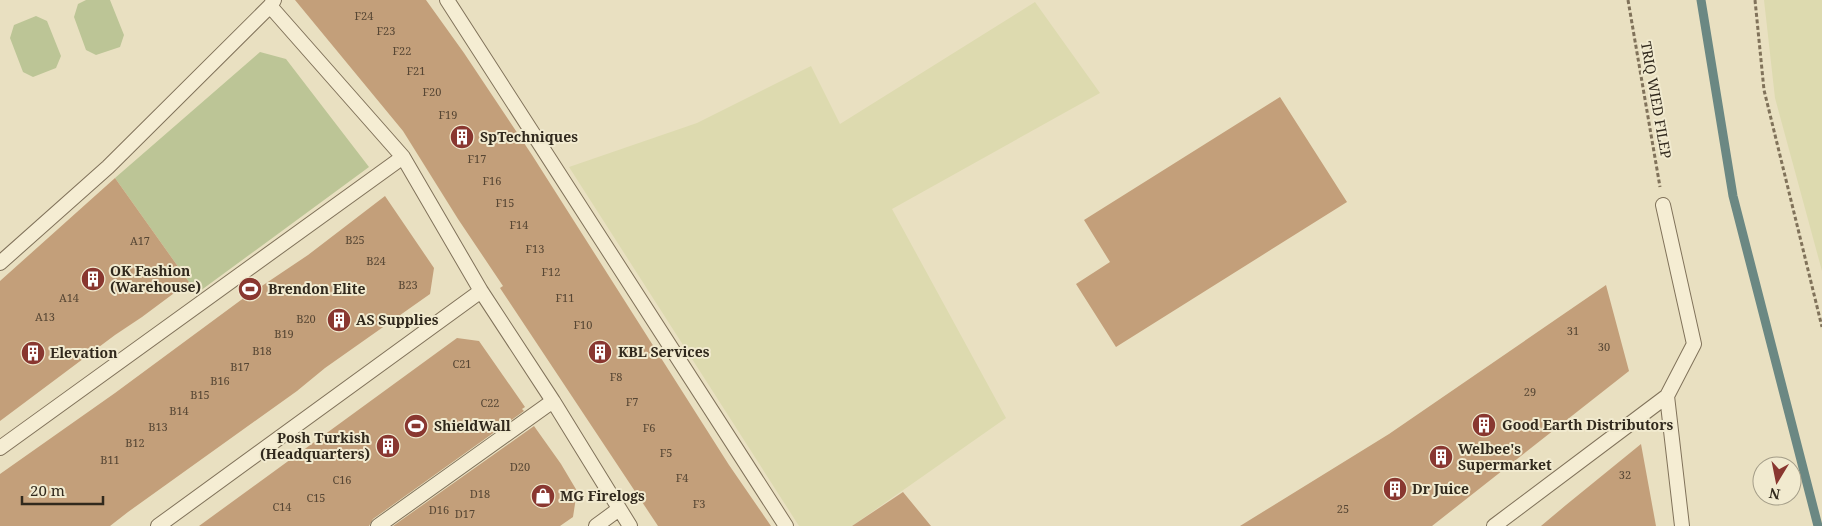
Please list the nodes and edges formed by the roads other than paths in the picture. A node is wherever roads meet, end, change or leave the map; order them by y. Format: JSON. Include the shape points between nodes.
{"nodes":[{"id":1,"x":447,"y":0,"type":"edge"},
{"id":2,"x":272,"y":3,"type":"edge"},
{"id":3,"x":403,"y":158,"type":"junction"},
{"id":4,"x":1662,"y":205,"type":"road end"},
{"id":5,"x":0,"y":263,"type":"edge"},
{"id":6,"x":481,"y":290,"type":"junction"},
{"id":7,"x":1667,"y":396,"type":"junction"},
{"id":8,"x":553,"y":401,"type":"junction"},
{"id":9,"x":0,"y":448,"type":"edge"},
{"id":10,"x":619,"y":509,"type":"junction"},
{"id":11,"x":158,"y":526,"type":"edge"},
{"id":12,"x":378,"y":526,"type":"edge"},
{"id":13,"x":596,"y":526,"type":"edge"},
{"id":14,"x":630,"y":526,"type":"edge"},
{"id":15,"x":786,"y":526,"type":"edge"},
{"id":16,"x":1494,"y":526,"type":"edge"},
{"id":17,"x":1682,"y":526,"type":"edge"}],
"edges":[{"from":1,"to":15,"type":"lane"},
{"from":2,"to":3,"type":"lane"},
{"from":2,"to":5,"type":"lane","via":[[108,167]]},
{"from":3,"to":6,"type":"lane"},
{"from":3,"to":9,"type":"lane"},
{"from":4,"to":7,"type":"lane","via":[[1694,344]]},
{"from":6,"to":8,"type":"lane"},
{"from":6,"to":11,"type":"lane"},
{"from":7,"to":16,"type":"lane"},
{"from":7,"to":17,"type":"lane"},
{"from":8,"to":10,"type":"lane"},
{"from":8,"to":12,"type":"lane"},
{"from":10,"to":13,"type":"lane"},
{"from":10,"to":14,"type":"lane"}]}
